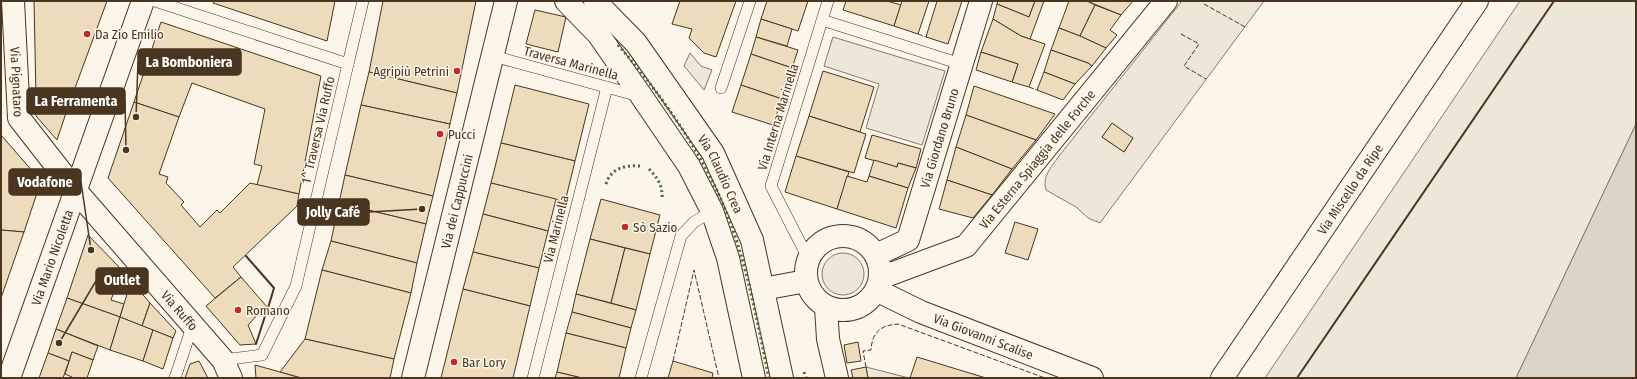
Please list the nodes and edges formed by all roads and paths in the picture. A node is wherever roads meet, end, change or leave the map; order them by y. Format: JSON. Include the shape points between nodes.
{"nodes":[{"id":1,"x":13,"y":1,"type":"edge"},
{"id":2,"x":143,"y":1,"type":"edge"},
{"id":3,"x":155,"y":1,"type":"edge"},
{"id":4,"x":363,"y":1,"type":"edge"},
{"id":5,"x":506,"y":1,"type":"edge"},
{"id":6,"x":566,"y":1,"type":"edge"},
{"id":7,"x":595,"y":1,"type":"edge"},
{"id":8,"x":750,"y":1,"type":"edge"},
{"id":9,"x":828,"y":1,"type":"edge"},
{"id":10,"x":981,"y":1,"type":"edge"},
{"id":11,"x":1166,"y":1,"type":"edge"},
{"id":12,"x":1477,"y":1,"type":"edge"},
{"id":13,"x":822,"y":20,"type":"junction"},
{"id":14,"x":493,"y":56,"type":"junction"},
{"id":15,"x":348,"y":64,"type":"junction"},
{"id":16,"x":961,"y":64,"type":"junction"},
{"id":17,"x":607,"y":87,"type":"junction"},
{"id":18,"x":721,"y":88,"type":"dead end"},
{"id":19,"x":642,"y":97,"type":"junction"},
{"id":20,"x":76,"y":191,"type":"junction"},
{"id":21,"x":712,"y":211,"type":"junction"},
{"id":22,"x":876,"y":256,"type":"junction"},
{"id":23,"x":808,"y":258,"type":"junction"},
{"id":24,"x":806,"y":281,"type":"junction"},
{"id":25,"x":878,"y":284,"type":"junction"},
{"id":26,"x":763,"y":289,"type":"junction"},
{"id":27,"x":826,"y":307,"type":"junction"},
{"id":28,"x":193,"y":324,"type":"junction"},
{"id":29,"x":227,"y":369,"type":"edge"},
{"id":30,"x":9,"y":378,"type":"edge"},
{"id":31,"x":175,"y":378,"type":"edge"},
{"id":32,"x":413,"y":378,"type":"edge"},
{"id":33,"x":533,"y":378,"type":"edge"},
{"id":34,"x":641,"y":378,"type":"edge"},
{"id":35,"x":754,"y":378,"type":"edge"},
{"id":36,"x":782,"y":378,"type":"edge"},
{"id":37,"x":837,"y":378,"type":"edge"},
{"id":38,"x":1092,"y":378,"type":"edge"},
{"id":39,"x":1222,"y":378,"type":"edge"}],
"edges":[{"from":1,"to":20,"type":"street","name":"Via Pignataro","via":[[19,118]]},
{"from":2,"to":20,"type":"street","name":"Via Mario Nicoletta"},
{"from":3,"to":15,"type":"lane","name":"1^ Traversa Via Ruffo"},
{"from":4,"to":15,"type":"lane"},
{"from":5,"to":14,"type":"street","name":"Via dei Cappuccini"},
{"from":6,"to":19,"type":"street","name":"Via Claudio Crea","via":[[598,34]]},
{"from":7,"to":26,"type":"street","name":"Via Claudio Crea","via":[[636,43],[713,154],[752,240]]},
{"from":8,"to":18,"type":"lane"},
{"from":9,"to":13,"type":"lane","name":"Via Interna Marinella"},
{"from":10,"to":16,"type":"street","name":"Via Giordano Bruno"},
{"from":11,"to":25,"type":"street","name":"Via Esterna Spiaggia delle Forche","via":[[966,246]]},
{"from":12,"to":39,"type":"street","name":"Via Miscello da Ripe"},
{"from":13,"to":16,"type":"lane"},
{"from":13,"to":23,"type":"lane","name":"Via Interna Marinella","via":[[771,186]]},
{"from":14,"to":17,"type":"lane","name":"Traversa Marinella"},
{"from":14,"to":32,"type":"street","name":"Via dei Cappuccini"},
{"from":15,"to":29,"type":"lane","name":"1^ Traversa Via Ruffo","via":[[296,286],[262,355]]},
{"from":16,"to":22,"type":"street","name":"Via Giordano Bruno","via":[[908,240]]},
{"from":17,"to":19,"type":"lane","name":"Traversa Marinella"},
{"from":17,"to":33,"type":"lane","name":"Via Marinella"},
{"from":19,"to":21,"type":"street","name":"Via Claudio Crea","via":[[689,166]]},
{"from":20,"to":28,"type":"street","name":"Via Ruffo"},
{"from":20,"to":30,"type":"street","name":"Via Mario Nicoletta"},
{"from":21,"to":34,"type":"lane","via":[[694,222],[681,236]]},
{"from":21,"to":35,"type":"street","name":"Via Claudio Crea","via":[[728,258]]},
{"from":22,"to":23,"type":"street","via":[[858,238],[835,236],[816,247]]},
{"from":22,"to":25,"type":"street","via":[[879,265]]},
{"from":23,"to":24,"type":"street","via":[[805,267]]},
{"from":24,"to":26,"type":"street"},
{"from":24,"to":27,"type":"street","via":[[813,297]]},
{"from":25,"to":27,"type":"street","via":[[868,300],[852,310],[839,311]]},
{"from":25,"to":38,"type":"street","name":"Via Giovanni Scalise","via":[[921,312]]},
{"from":26,"to":36,"type":"street","name":"Via Claudio Crea"},
{"from":27,"to":37,"type":"street","via":[[828,339]]},
{"from":28,"to":29,"type":"street","name":"Via Ruffo"},
{"from":28,"to":31,"type":"lane"}]}
